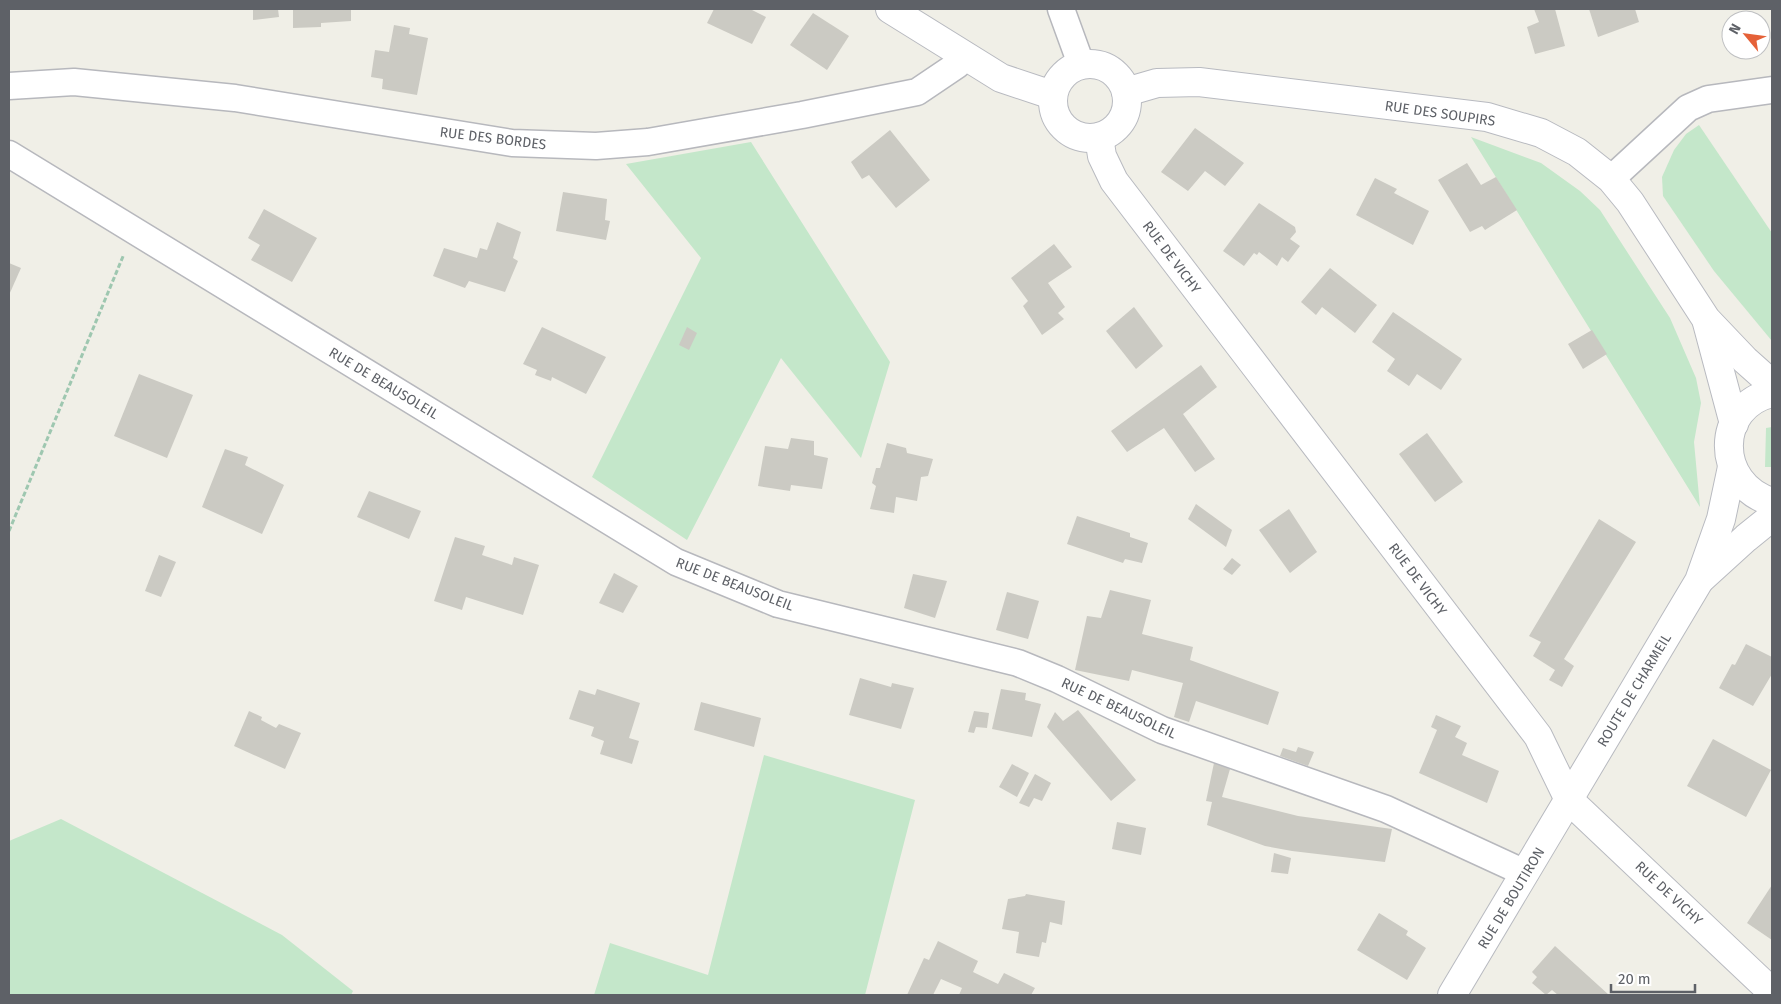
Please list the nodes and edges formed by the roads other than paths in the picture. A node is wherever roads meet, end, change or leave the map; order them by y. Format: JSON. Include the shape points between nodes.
{"nodes":[{"id":1,"x":890,"y":9,"type":"edge"},
{"id":2,"x":1061,"y":9,"type":"edge"},
{"id":3,"x":963,"y":54,"type":"junction"},
{"id":4,"x":1081,"y":64,"type":"junction"},
{"id":5,"x":9,"y":86,"type":"edge"},
{"id":6,"x":1772,"y":90,"type":"edge"},
{"id":7,"x":1126,"y":92,"type":"junction"},
{"id":8,"x":1052,"y":95,"type":"junction"},
{"id":9,"x":1099,"y":137,"type":"junction"},
{"id":10,"x":9,"y":154,"type":"edge"},
{"id":11,"x":1611,"y":179,"type":"junction"},
{"id":12,"x":1706,"y":319,"type":"junction"},
{"id":13,"x":1772,"y":384,"type":"edge"},
{"id":14,"x":1772,"y":393,"type":"edge"},
{"id":15,"x":1734,"y":424,"type":"junction"},
{"id":16,"x":1732,"y":467,"type":"junction"},
{"id":17,"x":1772,"y":502,"type":"edge"},
{"id":18,"x":1772,"y":517,"type":"edge"},
{"id":19,"x":1699,"y":581,"type":"junction"},
{"id":20,"x":1569,"y":800,"type":"junction"},
{"id":21,"x":1525,"y":873,"type":"junction"},
{"id":22,"x":1772,"y":992,"type":"edge"},
{"id":23,"x":1452,"y":995,"type":"edge"}],
"edges":[{"from":1,"to":3,"type":"street"},
{"from":2,"to":4,"type":"street"},
{"from":3,"to":5,"type":"street","name":"RUE DES BORDES","via":[[956,65],[917,92],[648,142],[596,146],[512,143],[216,96],[74,82]]},
{"from":3,"to":8,"type":"street","via":[[1001,78]]},
{"from":4,"to":7,"type":"street","via":[[1095,63],[1109,68],[1120,78]]},
{"from":4,"to":8,"type":"street","via":[[1068,70],[1057,81]]},
{"from":6,"to":11,"type":"street","via":[[1708,99],[1688,108]]},
{"from":7,"to":9,"type":"street","via":[[1127,106],[1122,120],[1112,131]]},
{"from":7,"to":11,"type":"street","name":"RUE DES SOUPIRS","via":[[1157,83],[1199,82],[1487,117],[1541,134],[1577,152]]},
{"from":8,"to":9,"type":"street","via":[[1059,123],[1070,133],[1084,138]]},
{"from":9,"to":20,"type":"street","name":"RUE DE VICHY","via":[[1102,156],[1114,181],[1538,736]]},
{"from":10,"to":21,"type":"street","name":"RUE DE BEAUSOLEIL","via":[[676,562],[778,604],[1018,663],[1162,730],[1386,809]]},
{"from":11,"to":12,"type":"street","name":"RUE DES SOUPIRS","via":[[1630,202]]},
{"from":12,"to":13,"type":"street"},
{"from":12,"to":15,"type":"street"},
{"from":14,"to":15,"type":"street","via":[[1752,401]]},
{"from":15,"to":16,"type":"street","via":[[1729,438]]},
{"from":16,"to":17,"type":"street","via":[[1749,491]]},
{"from":16,"to":19,"type":"street","name":"ROUTE DE CHARMEIL","via":[[1721,519]]},
{"from":18,"to":19,"type":"street","name":"ROUTE DE CHARMEIL"},
{"from":19,"to":20,"type":"street","name":"ROUTE DE CHARMEIL"},
{"from":20,"to":21,"type":"street","name":"RUE DE BOUTIRON"},
{"from":20,"to":22,"type":"street","name":"RUE DE VICHY"},
{"from":21,"to":23,"type":"street","name":"RUE DE BOUTIRON"}]}
